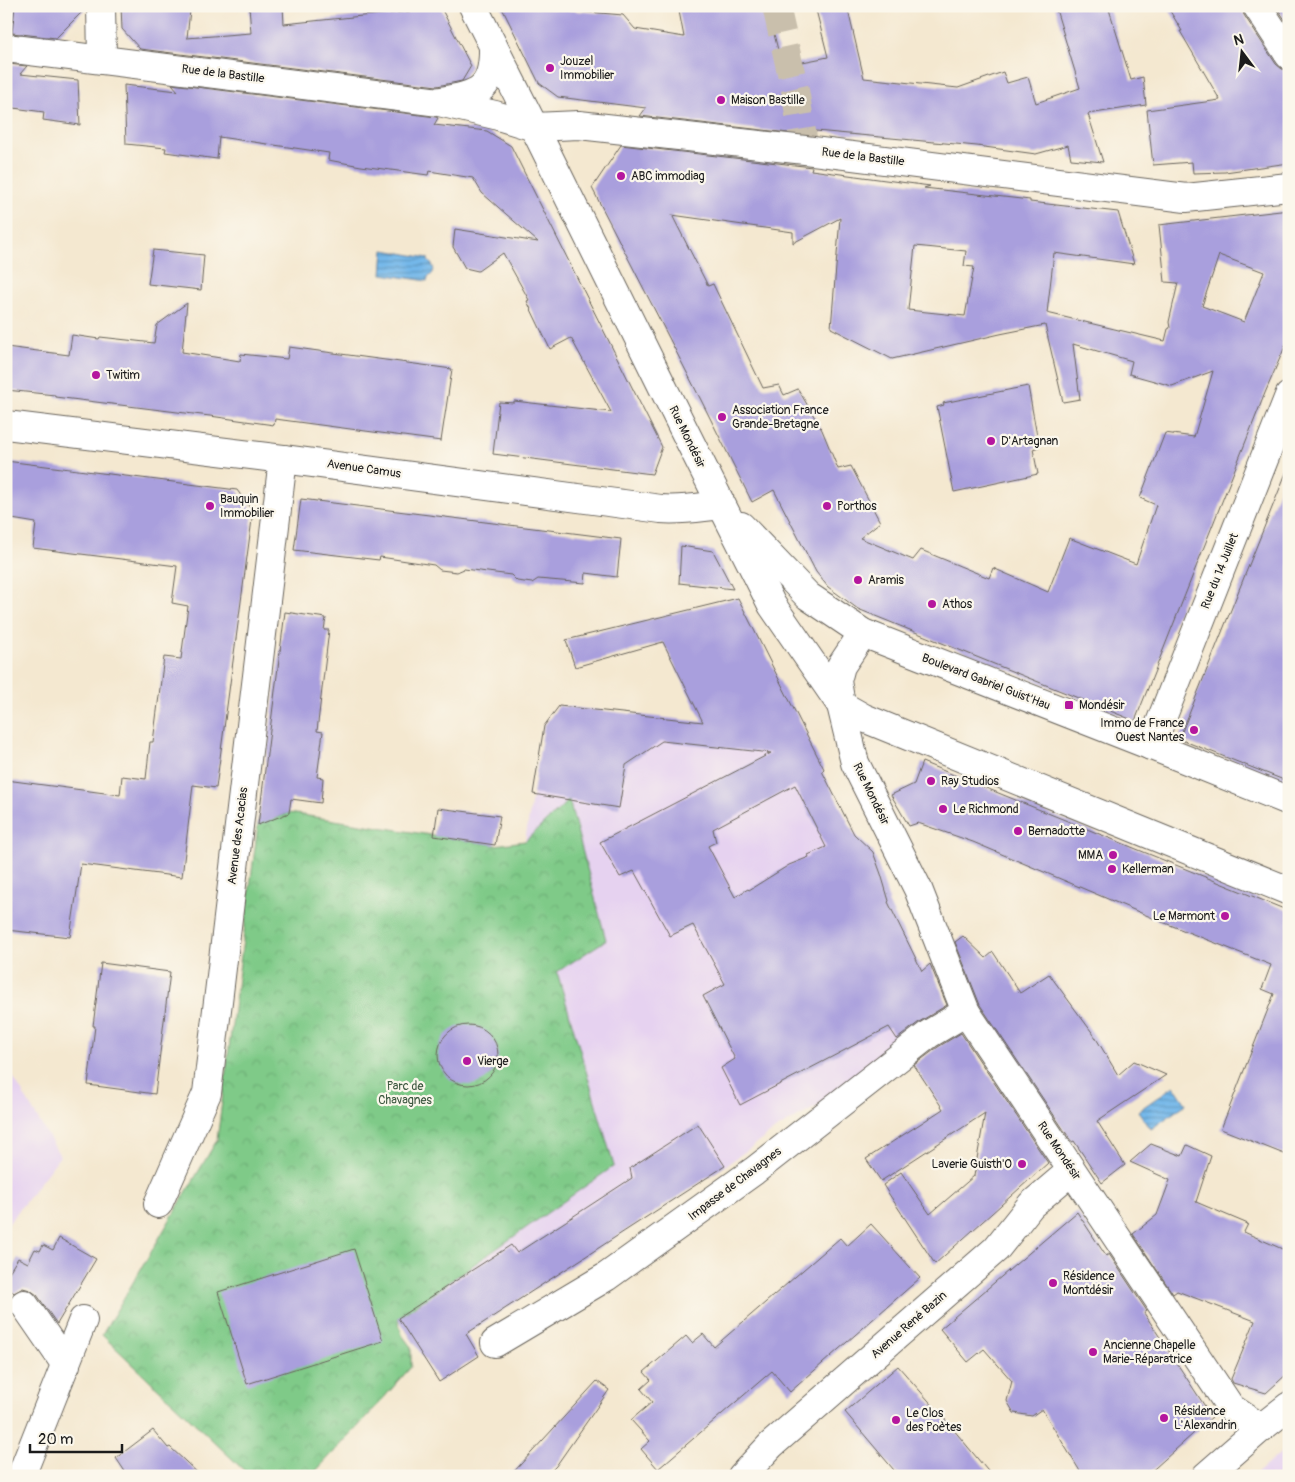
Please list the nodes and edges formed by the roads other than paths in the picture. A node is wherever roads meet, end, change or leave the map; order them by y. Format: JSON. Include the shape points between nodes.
{"nodes":[{"id":1,"x":101,"y":6,"type":"edge"},
{"id":2,"x":473,"y":6,"type":"edge"},
{"id":3,"x":1258,"y":6,"type":"edge"},
{"id":4,"x":493,"y":46,"type":"junction"},
{"id":5,"x":6,"y":48,"type":"edge"},
{"id":6,"x":1289,"y":55,"type":"edge"},
{"id":7,"x":102,"y":59,"type":"junction"},
{"id":8,"x":439,"y":102,"type":"junction"},
{"id":9,"x":534,"y":127,"type":"junction"},
{"id":10,"x":1289,"y":187,"type":"edge"},
{"id":11,"x":1289,"y":396,"type":"edge"},
{"id":12,"x":6,"y":425,"type":"edge"},
{"id":13,"x":283,"y":459,"type":"junction"},
{"id":14,"x":721,"y":505,"type":"junction"},
{"id":15,"x":863,"y":633,"type":"junction"},
{"id":16,"x":841,"y":705,"type":"junction"},
{"id":17,"x":1151,"y":746,"type":"junction"},
{"id":18,"x":1289,"y":801,"type":"edge"},
{"id":19,"x":1289,"y":891,"type":"edge"},
{"id":20,"x":966,"y":1012,"type":"junction"},
{"id":21,"x":1071,"y":1171,"type":"junction"},
{"id":22,"x":158,"y":1204,"type":"dead end"},
{"id":23,"x":24,"y":1304,"type":"dead end"},
{"id":24,"x":83,"y":1320,"type":"dead end"},
{"id":25,"x":495,"y":1343,"type":"dead end"},
{"id":26,"x":66,"y":1365,"type":"junction"},
{"id":27,"x":1289,"y":1406,"type":"edge"},
{"id":28,"x":1261,"y":1428,"type":"junction"},
{"id":29,"x":21,"y":1476,"type":"edge"},
{"id":30,"x":742,"y":1476,"type":"edge"},
{"id":31,"x":1206,"y":1476,"type":"edge"}],
"edges":[{"from":1,"to":7,"type":"street"},
{"from":2,"to":4,"type":"street","name":"Rue Mondésir"},
{"from":3,"to":6,"type":"street"},
{"from":4,"to":8,"type":"street","name":"Rue de la Bastille","via":[[490,77],[483,87],[462,98]]},
{"from":4,"to":9,"type":"street","name":"Rue Mondésir"},
{"from":5,"to":7,"type":"street","name":"Rue de la Bastille"},
{"from":7,"to":8,"type":"street","name":"Rue de la Bastille"},
{"from":8,"to":9,"type":"street","name":"Rue de la Bastille"},
{"from":9,"to":10,"type":"street","name":"Rue de la Bastille","via":[[599,127],[1186,198]]},
{"from":9,"to":14,"type":"street","name":"Rue Mondésir"},
{"from":11,"to":17,"type":"street","name":"Rue du 14 Juillet"},
{"from":12,"to":13,"type":"street","name":"Avenue Camus"},
{"from":13,"to":14,"type":"street","name":"Avenue Camus","via":[[673,510]]},
{"from":13,"to":22,"type":"street","name":"Avenue des Acacias","via":[[207,1093]]},
{"from":14,"to":15,"type":"street","name":"Boulevard Gabriel Guist'Hau","via":[[808,596]]},
{"from":14,"to":16,"type":"street","name":"Rue Mondésir","via":[[772,605]]},
{"from":15,"to":16,"type":"street","via":[[841,666],[837,681]]},
{"from":15,"to":17,"type":"street","name":"Boulevard Gabriel Guist'Hau"},
{"from":16,"to":19,"type":"street","via":[[864,718]]},
{"from":16,"to":20,"type":"street","name":"Rue Mondésir","via":[[855,763],[918,889]]},
{"from":17,"to":18,"type":"street","name":"Boulevard Gabriel Guist'Hau"},
{"from":20,"to":21,"type":"street","name":"Rue Mondésir"},
{"from":20,"to":25,"type":"street","name":"Impasse de Chavagnes","via":[[888,1064],[754,1171],[614,1272]]},
{"from":21,"to":28,"type":"street","name":"Rue Mondésir","via":[[1231,1408]]},
{"from":21,"to":30,"type":"street","name":"Avenue René Bazin","via":[[1031,1205],[996,1249],[771,1446]]},
{"from":23,"to":26,"type":"street"},
{"from":24,"to":26,"type":"street"},
{"from":26,"to":29,"type":"street"},
{"from":27,"to":28,"type":"street"},
{"from":28,"to":31,"type":"street"}]}
